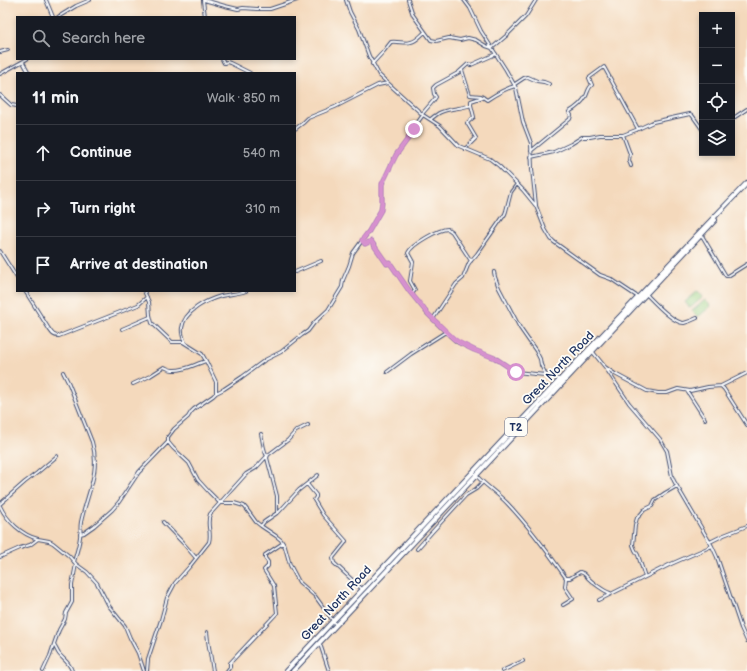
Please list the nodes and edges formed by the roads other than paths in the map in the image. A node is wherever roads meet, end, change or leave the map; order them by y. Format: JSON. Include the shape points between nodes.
{"nodes":[{"id":1,"x":46,"y":0,"type":"edge"},
{"id":2,"x":90,"y":0,"type":"edge"},
{"id":3,"x":204,"y":0,"type":"edge"},
{"id":4,"x":297,"y":0,"type":"edge"},
{"id":5,"x":346,"y":0,"type":"edge"},
{"id":6,"x":408,"y":0,"type":"edge"},
{"id":7,"x":464,"y":0,"type":"edge"},
{"id":8,"x":536,"y":0,"type":"edge"},
{"id":9,"x":52,"y":16,"type":"edge"},
{"id":10,"x":60,"y":16,"type":"edge"},
{"id":11,"x":205,"y":16,"type":"edge"},
{"id":12,"x":425,"y":32,"type":"junction"},
{"id":13,"x":492,"y":48,"type":"junction"},
{"id":14,"x":8,"y":50,"type":"dead end"},
{"id":15,"x":0,"y":52,"type":"edge"},
{"id":16,"x":496,"y":54,"type":"junction"},
{"id":17,"x":25,"y":60,"type":"edge"},
{"id":18,"x":222,"y":60,"type":"edge"},
{"id":19,"x":22,"y":62,"type":"junction"},
{"id":20,"x":372,"y":64,"type":"junction"},
{"id":21,"x":462,"y":70,"type":"junction"},
{"id":22,"x":28,"y":72,"type":"edge"},
{"id":23,"x":248,"y":72,"type":"edge"},
{"id":24,"x":0,"y":74,"type":"edge"},
{"id":25,"x":388,"y":83,"type":"junction"},
{"id":26,"x":549,"y":84,"type":"dead end"},
{"id":27,"x":515,"y":85,"type":"junction"},
{"id":28,"x":0,"y":96,"type":"edge"},
{"id":29,"x":483,"y":97,"type":"junction"},
{"id":30,"x":471,"y":105,"type":"junction"},
{"id":31,"x":16,"y":106,"type":"edge"},
{"id":32,"x":747,"y":110,"type":"edge"},
{"id":33,"x":422,"y":114,"type":"junction"},
{"id":34,"x":735,"y":117,"type":"edge"},
{"id":35,"x":431,"y":119,"type":"junction"},
{"id":36,"x":699,"y":125,"type":"edge"},
{"id":37,"x":296,"y":128,"type":"edge"},
{"id":38,"x":638,"y":129,"type":"junction"},
{"id":39,"x":623,"y":135,"type":"junction"},
{"id":40,"x":465,"y":149,"type":"junction"},
{"id":41,"x":531,"y":152,"type":"junction"},
{"id":42,"x":532,"y":157,"type":"junction"},
{"id":43,"x":631,"y":166,"type":"dead end"},
{"id":44,"x":516,"y":184,"type":"junction"},
{"id":45,"x":747,"y":185,"type":"edge"},
{"id":46,"x":536,"y":206,"type":"junction"},
{"id":47,"x":701,"y":233,"type":"junction"},
{"id":48,"x":362,"y":240,"type":"junction"},
{"id":49,"x":0,"y":252,"type":"edge"},
{"id":50,"x":321,"y":261,"type":"dead end"},
{"id":51,"x":471,"y":261,"type":"junction"},
{"id":52,"x":747,"y":264,"type":"edge"},
{"id":53,"x":296,"y":272,"type":"edge"},
{"id":54,"x":494,"y":272,"type":"dead end"},
{"id":55,"x":16,"y":276,"type":"edge"},
{"id":56,"x":26,"y":292,"type":"edge"},
{"id":57,"x":145,"y":292,"type":"edge"},
{"id":58,"x":241,"y":292,"type":"edge"},
{"id":59,"x":645,"y":293,"type":"junction"},
{"id":60,"x":412,"y":294,"type":"junction"},
{"id":61,"x":147,"y":296,"type":"junction"},
{"id":62,"x":639,"y":299,"type":"junction"},
{"id":63,"x":150,"y":317,"type":"junction"},
{"id":64,"x":697,"y":318,"type":"dead end"},
{"id":65,"x":433,"y":319,"type":"junction"},
{"id":66,"x":122,"y":329,"type":"dead end"},
{"id":67,"x":447,"y":333,"type":"junction"},
{"id":68,"x":185,"y":343,"type":"junction"},
{"id":69,"x":591,"y":350,"type":"junction"},
{"id":70,"x":206,"y":361,"type":"junction"},
{"id":71,"x":605,"y":366,"type":"junction"},
{"id":72,"x":63,"y":372,"type":"dead end"},
{"id":73,"x":387,"y":372,"type":"dead end"},
{"id":74,"x":747,"y":373,"type":"edge"},
{"id":75,"x":546,"y":375,"type":"junction"},
{"id":76,"x":562,"y":381,"type":"junction"},
{"id":77,"x":133,"y":384,"type":"dead end"},
{"id":78,"x":721,"y":386,"type":"junction"},
{"id":79,"x":687,"y":391,"type":"junction"},
{"id":80,"x":216,"y":393,"type":"junction"},
{"id":81,"x":705,"y":419,"type":"dead end"},
{"id":82,"x":308,"y":424,"type":"dead end"},
{"id":83,"x":747,"y":425,"type":"edge"},
{"id":84,"x":261,"y":434,"type":"dead end"},
{"id":85,"x":168,"y":442,"type":"junction"},
{"id":86,"x":57,"y":456,"type":"dead end"},
{"id":87,"x":267,"y":456,"type":"junction"},
{"id":88,"x":475,"y":473,"type":"junction"},
{"id":89,"x":318,"y":475,"type":"dead end"},
{"id":90,"x":482,"y":482,"type":"junction"},
{"id":91,"x":307,"y":484,"type":"junction"},
{"id":92,"x":677,"y":486,"type":"junction"},
{"id":93,"x":220,"y":503,"type":"junction"},
{"id":94,"x":0,"y":505,"type":"edge"},
{"id":95,"x":277,"y":513,"type":"junction"},
{"id":96,"x":163,"y":522,"type":"dead end"},
{"id":97,"x":261,"y":526,"type":"junction"},
{"id":98,"x":747,"y":526,"type":"edge"},
{"id":99,"x":80,"y":534,"type":"junction"},
{"id":100,"x":38,"y":540,"type":"junction"},
{"id":101,"x":710,"y":542,"type":"junction"},
{"id":102,"x":283,"y":543,"type":"junction"},
{"id":103,"x":712,"y":546,"type":"junction"},
{"id":104,"x":417,"y":549,"type":"dead end"},
{"id":105,"x":0,"y":557,"type":"edge"},
{"id":106,"x":196,"y":558,"type":"junction"},
{"id":107,"x":75,"y":563,"type":"junction"},
{"id":108,"x":646,"y":577,"type":"junction"},
{"id":109,"x":566,"y":578,"type":"junction"},
{"id":110,"x":362,"y":589,"type":"junction"},
{"id":111,"x":611,"y":593,"type":"junction"},
{"id":112,"x":599,"y":600,"type":"dead end"},
{"id":113,"x":563,"y":605,"type":"dead end"},
{"id":114,"x":334,"y":623,"type":"junction"},
{"id":115,"x":208,"y":632,"type":"dead end"},
{"id":116,"x":747,"y":640,"type":"edge"},
{"id":117,"x":319,"y":642,"type":"junction"},
{"id":118,"x":54,"y":644,"type":"junction"},
{"id":119,"x":523,"y":661,"type":"dead end"},
{"id":120,"x":43,"y":671,"type":"edge"},
{"id":121,"x":72,"y":671,"type":"edge"},
{"id":122,"x":146,"y":671,"type":"edge"},
{"id":123,"x":213,"y":671,"type":"edge"},
{"id":124,"x":227,"y":671,"type":"edge"},
{"id":125,"x":286,"y":671,"type":"edge"},
{"id":126,"x":293,"y":671,"type":"edge"},
{"id":127,"x":329,"y":671,"type":"edge"},
{"id":128,"x":502,"y":671,"type":"edge"}],
"edges":[{"from":1,"to":9,"type":"street"},
{"from":2,"to":10,"type":"street"},
{"from":3,"to":4,"type":"street","via":[[238,9],[270,9]]},
{"from":3,"to":11,"type":"street"},
{"from":5,"to":20,"type":"street","via":[[362,34]]},
{"from":6,"to":12,"type":"street","via":[[411,11]]},
{"from":7,"to":13,"type":"street"},
{"from":8,"to":13,"type":"street","via":[[526,16]]},
{"from":12,"to":13,"type":"street","via":[[433,40],[468,38]]},
{"from":12,"to":20,"type":"street","via":[[411,42],[391,42]]},
{"from":13,"to":16,"type":"street"},
{"from":14,"to":15,"type":"street"},
{"from":16,"to":21,"type":"street","via":[[468,64]]},
{"from":16,"to":27,"type":"street"},
{"from":17,"to":19,"type":"street"},
{"from":18,"to":23,"type":"street","via":[[224,63],[234,64]]},
{"from":19,"to":22,"type":"street"},
{"from":19,"to":24,"type":"street"},
{"from":20,"to":25,"type":"street","via":[[378,75]]},
{"from":21,"to":29,"type":"street","via":[[470,94]]},
{"from":21,"to":33,"type":"street","via":[[434,87],[436,97]]},
{"from":25,"to":33,"type":"street"},
{"from":25,"to":37,"type":"street","via":[[378,85],[310,118]]},
{"from":26,"to":27,"type":"street","via":[[528,77]]},
{"from":27,"to":29,"type":"street","via":[[487,100]]},
{"from":27,"to":41,"type":"street","via":[[523,122],[530,138]]},
{"from":28,"to":31,"type":"street"},
{"from":29,"to":30,"type":"street","via":[[471,102]]},
{"from":30,"to":35,"type":"street","via":[[445,111]]},
{"from":30,"to":40,"type":"street","via":[[474,117],[467,123],[476,138]]},
{"from":32,"to":34,"type":"street"},
{"from":33,"to":35,"type":"street"},
{"from":33,"to":48,"type":"street","via":[[396,155],[382,184],[381,210]]},
{"from":35,"to":40,"type":"street","via":[[455,143]]},
{"from":36,"to":38,"type":"street","via":[[691,114],[656,121]]},
{"from":38,"to":39,"type":"street"},
{"from":38,"to":41,"type":"street","via":[[604,67],[589,78],[592,85],[585,98],[569,112],[570,119]]},
{"from":39,"to":42,"type":"street","via":[[582,137],[554,152]]},
{"from":39,"to":43,"type":"street","via":[[630,154]]},
{"from":40,"to":44,"type":"street","via":[[496,163]]},
{"from":41,"to":42,"type":"street"},
{"from":42,"to":46,"type":"street"},
{"from":44,"to":46,"type":"street"},
{"from":44,"to":51,"type":"street","via":[[504,214]]},
{"from":45,"to":47,"type":"highway","name":"Great North Road","number":"T2"},
{"from":46,"to":62,"type":"street","via":[[542,223],[554,242]]},
{"from":47,"to":52,"type":"street","via":[[726,276]]},
{"from":47,"to":59,"type":"highway","name":"Great North Road","number":"T2"},
{"from":48,"to":60,"type":"street","via":[[365,244],[371,241]]},
{"from":48,"to":80,"type":"street","via":[[351,256],[342,287],[328,310],[308,331],[281,352]]},
{"from":49,"to":55,"type":"street"},
{"from":50,"to":53,"type":"street"},
{"from":51,"to":60,"type":"street","via":[[448,229],[421,240],[408,252],[413,262],[410,283],[415,290]]},
{"from":51,"to":65,"type":"street","via":[[463,278],[456,284]]},
{"from":54,"to":75,"type":"street","via":[[499,288],[520,328],[536,351]]},
{"from":56,"to":61,"type":"street","via":[[55,336],[138,305]]},
{"from":57,"to":61,"type":"street"},
{"from":58,"to":68,"type":"street","via":[[209,300],[193,310],[182,326]]},
{"from":59,"to":62,"type":"highway","name":"Great North Road","number":"T2"},
{"from":59,"to":64,"type":"street","via":[[668,315],[679,321]]},
{"from":60,"to":65,"type":"street"},
{"from":61,"to":63,"type":"street","via":[[150,302]]},
{"from":62,"to":69,"type":"highway","name":"Great North Road","number":"T2"},
{"from":63,"to":66,"type":"street"},
{"from":63,"to":68,"type":"street","via":[[152,323],[172,342]]},
{"from":65,"to":67,"type":"street"},
{"from":67,"to":73,"type":"street","via":[[411,354]]},
{"from":67,"to":75,"type":"street","via":[[460,343],[495,358],[514,372]]},
{"from":68,"to":70,"type":"street","via":[[204,356]]},
{"from":69,"to":71,"type":"street"},
{"from":69,"to":76,"type":"highway","name":"Great North Road","number":"T2"},
{"from":70,"to":77,"type":"street","via":[[177,370],[164,367]]},
{"from":70,"to":80,"type":"street","via":[[216,382]]},
{"from":71,"to":79,"type":"street","via":[[650,392],[662,393],[678,389]]},
{"from":71,"to":92,"type":"street","via":[[629,403],[662,442]]},
{"from":72,"to":99,"type":"street","via":[[94,451],[96,467]]},
{"from":74,"to":78,"type":"street"},
{"from":75,"to":76,"type":"street"},
{"from":76,"to":88,"type":"highway","name":"Great North Road","number":"T2"},
{"from":78,"to":79,"type":"street"},
{"from":78,"to":83,"type":"street"},
{"from":79,"to":81,"type":"street"},
{"from":80,"to":85,"type":"street","via":[[181,422],[168,437]]},
{"from":82,"to":87,"type":"street"},
{"from":84,"to":87,"type":"street"},
{"from":85,"to":93,"type":"street","via":[[189,463],[203,487]]},
{"from":85,"to":99,"type":"street","via":[[139,472],[112,510]]},
{"from":86,"to":94,"type":"street"},
{"from":87,"to":93,"type":"street","via":[[246,474]]},
{"from":87,"to":95,"type":"street","via":[[277,496]]},
{"from":88,"to":90,"type":"street"},
{"from":88,"to":110,"type":"highway","name":"Great North Road","number":"T2"},
{"from":88,"to":114,"type":"highway","name":"Great North Road","number":"T2"},
{"from":89,"to":91,"type":"street"},
{"from":90,"to":104,"type":"street","via":[[466,495]]},
{"from":90,"to":109,"type":"street","via":[[520,518]]},
{"from":91,"to":95,"type":"street"},
{"from":91,"to":110,"type":"street","via":[[316,495],[314,500],[324,515],[346,540],[333,558],[334,563]]},
{"from":92,"to":101,"type":"street"},
{"from":92,"to":108,"type":"street","via":[[655,500],[652,506],[637,518],[634,545]]},
{"from":93,"to":97,"type":"street","via":[[244,506]]},
{"from":93,"to":106,"type":"street","via":[[209,517],[209,542]]},
{"from":94,"to":100,"type":"street","via":[[16,526]]},
{"from":95,"to":97,"type":"street"},
{"from":96,"to":106,"type":"street"},
{"from":97,"to":102,"type":"street"},
{"from":98,"to":101,"type":"street"},
{"from":99,"to":107,"type":"street"},
{"from":100,"to":105,"type":"street"},
{"from":100,"to":107,"type":"street","via":[[53,543]]},
{"from":101,"to":103,"type":"street"},
{"from":102,"to":114,"type":"street","via":[[299,582],[315,596]]},
{"from":102,"to":124,"type":"street","via":[[265,558],[268,566],[264,570],[274,586],[277,613],[230,663]]},
{"from":103,"to":108,"type":"street"},
{"from":103,"to":116,"type":"street"},
{"from":106,"to":122,"type":"street","via":[[175,583],[167,598]]},
{"from":107,"to":118,"type":"street","via":[[72,602]]},
{"from":107,"to":122,"type":"street","via":[[97,583],[109,606],[124,626]]},
{"from":108,"to":111,"type":"street"},
{"from":109,"to":111,"type":"street","via":[[580,572],[585,573],[601,588]]},
{"from":109,"to":113,"type":"street","via":[[565,587],[573,599]]},
{"from":110,"to":114,"type":"highway","name":"Great North Road","number":"T2"},
{"from":111,"to":112,"type":"street"},
{"from":114,"to":117,"type":"highway","name":"Great North Road","number":"T2"},
{"from":114,"to":125,"type":"highway","name":"Great North Road","number":"T2"},
{"from":115,"to":123,"type":"street"},
{"from":117,"to":126,"type":"highway","name":"Great North Road","number":"T2"},
{"from":117,"to":127,"type":"street"},
{"from":118,"to":120,"type":"street"},
{"from":118,"to":121,"type":"street"},
{"from":119,"to":128,"type":"street"}]}
